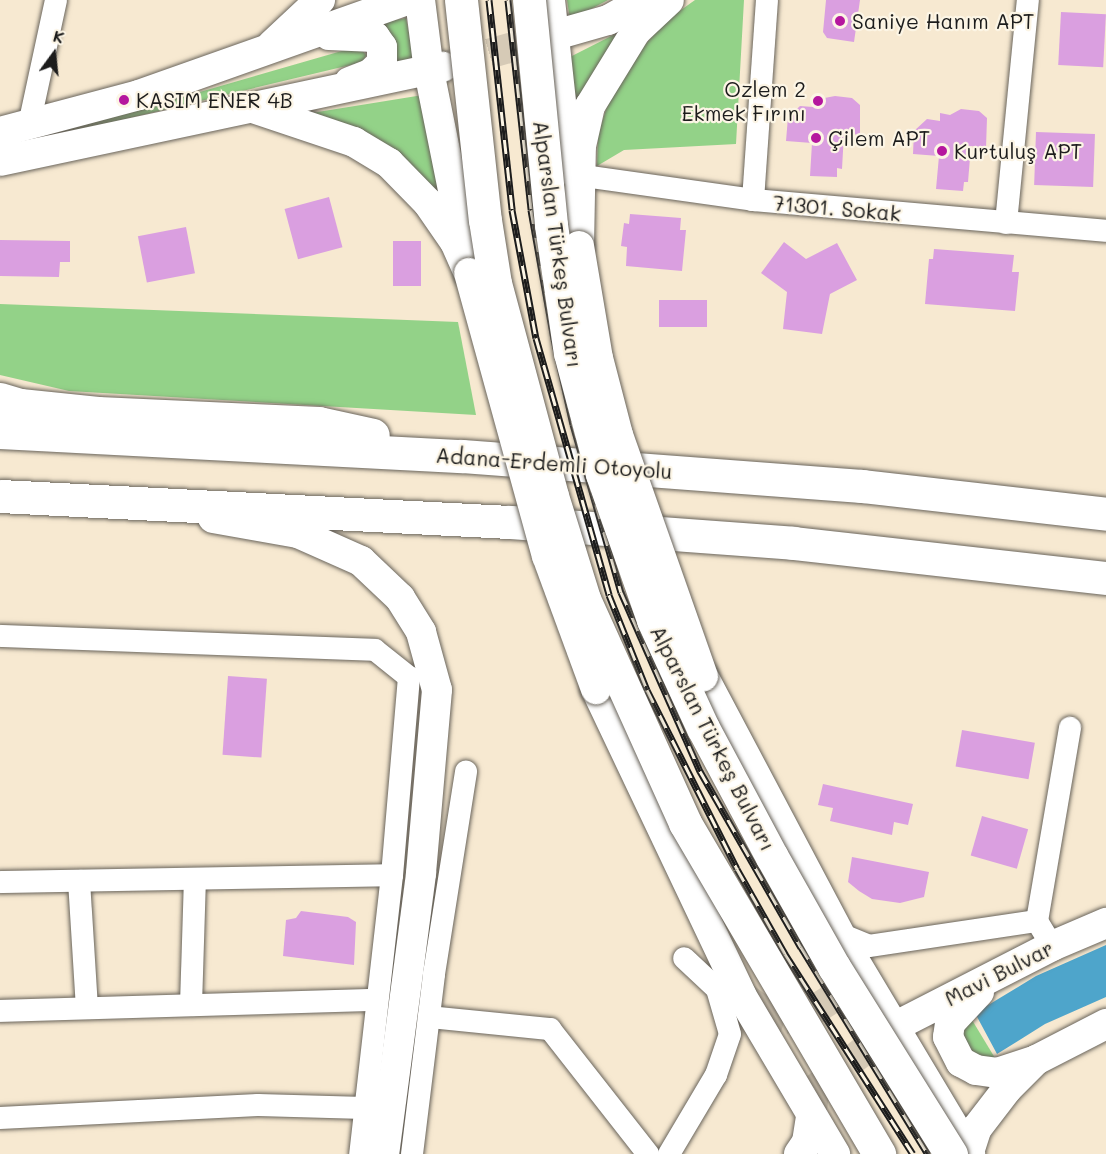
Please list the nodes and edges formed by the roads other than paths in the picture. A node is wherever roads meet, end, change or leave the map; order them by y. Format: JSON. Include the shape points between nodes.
{"nodes":[{"id":1,"x":56,"y":0,"type":"edge"},
{"id":2,"x":320,"y":0,"type":"edge"},
{"id":3,"x":407,"y":0,"type":"edge"},
{"id":4,"x":420,"y":0,"type":"edge"},
{"id":5,"x":461,"y":0,"type":"edge"},
{"id":6,"x":529,"y":0,"type":"edge"},
{"id":7,"x":550,"y":0,"type":"edge"},
{"id":8,"x":644,"y":0,"type":"edge"},
{"id":9,"x":669,"y":0,"type":"edge"},
{"id":10,"x":767,"y":0,"type":"edge"},
{"id":11,"x":1028,"y":0,"type":"edge"},
{"id":12,"x":316,"y":34,"type":"junction"},
{"id":13,"x":547,"y":37,"type":"junction"},
{"id":14,"x":268,"y":49,"type":"junction"},
{"id":15,"x":436,"y":69,"type":"junction"},
{"id":16,"x":312,"y":96,"type":"junction"},
{"id":17,"x":250,"y":107,"type":"junction"},
{"id":18,"x":29,"y":125,"type":"junction"},
{"id":19,"x":0,"y":132,"type":"edge"},
{"id":20,"x":0,"y":161,"type":"edge"},
{"id":21,"x":576,"y":175,"type":"junction"},
{"id":22,"x":753,"y":200,"type":"junction"},
{"id":23,"x":1006,"y":223,"type":"junction"},
{"id":24,"x":1106,"y":231,"type":"edge"},
{"id":25,"x":469,"y":273,"type":"junction"},
{"id":26,"x":0,"y":399,"type":"edge"},
{"id":27,"x":0,"y":432,"type":"edge"},
{"id":28,"x":462,"y":456,"type":"junction"},
{"id":29,"x":0,"y":496,"type":"edge"},
{"id":30,"x":100,"y":499,"type":"junction"},
{"id":31,"x":1106,"y":514,"type":"edge"},
{"id":32,"x":1106,"y":578,"type":"edge"},
{"id":33,"x":0,"y":636,"type":"edge"},
{"id":34,"x":1070,"y":728,"type":"dead end"},
{"id":35,"x":466,"y":772,"type":"dead end"},
{"id":36,"x":392,"y":875,"type":"junction"},
{"id":37,"x":195,"y":879,"type":"junction"},
{"id":38,"x":79,"y":881,"type":"junction"},
{"id":39,"x":0,"y":882,"type":"edge"},
{"id":40,"x":1106,"y":923,"type":"edge"},
{"id":41,"x":1045,"y":933,"type":"junction"},
{"id":42,"x":840,"y":934,"type":"junction"},
{"id":43,"x":684,"y":958,"type":"dead end"},
{"id":44,"x":992,"y":980,"type":"junction"},
{"id":45,"x":375,"y":1000,"type":"junction"},
{"id":46,"x":191,"y":1005,"type":"junction"},
{"id":47,"x":87,"y":1008,"type":"junction"},
{"id":48,"x":0,"y":1011,"type":"edge"},
{"id":49,"x":429,"y":1017,"type":"junction"},
{"id":50,"x":1106,"y":1024,"type":"edge"},
{"id":51,"x":894,"y":1027,"type":"junction"},
{"id":52,"x":1036,"y":1060,"type":"junction"},
{"id":53,"x":365,"y":1108,"type":"junction"},
{"id":54,"x":811,"y":1116,"type":"junction"},
{"id":55,"x":0,"y":1118,"type":"edge"},
{"id":56,"x":963,"y":1153,"type":"edge"},
{"id":57,"x":360,"y":1154,"type":"edge"},
{"id":58,"x":384,"y":1154,"type":"edge"},
{"id":59,"x":412,"y":1154,"type":"edge"},
{"id":60,"x":648,"y":1154,"type":"edge"},
{"id":61,"x":669,"y":1154,"type":"edge"},
{"id":62,"x":799,"y":1154,"type":"edge"},
{"id":63,"x":835,"y":1154,"type":"edge"},
{"id":64,"x":879,"y":1154,"type":"edge"}],
"edges":[{"from":1,"to":18,"type":"street"},
{"from":2,"to":14,"type":"main road"},
{"from":3,"to":12,"type":"main road"},
{"from":4,"to":15,"type":"main road"},
{"from":5,"to":64,"type":"highway","bridge":true,"via":[[495,283],[584,599],[685,823]]},
{"from":6,"to":56,"type":"highway","name":"Alparslan Türkeş Bulvarı","bridge":true,"via":[[551,225],[570,353],[602,474],[649,609],[685,692],[834,967]]},
{"from":7,"to":13,"type":"main road","name":"Alparslan Türkeş Bulvarı"},
{"from":8,"to":13,"type":"main road","via":[[608,20]]},
{"from":9,"to":21,"type":"main road","via":[[636,31],[590,106]]},
{"from":10,"to":22,"type":"street"},
{"from":11,"to":23,"type":"street"},
{"from":12,"to":14,"type":"main road"},
{"from":12,"to":16,"type":"main road","via":[[375,37],[382,47],[382,63],[370,74]]},
{"from":13,"to":21,"type":"main road","name":"Alparslan Türkeş Bulvarı"},
{"from":14,"to":18,"type":"main road","via":[[131,97]]},
{"from":15,"to":16,"type":"main road"},
{"from":15,"to":25,"type":"main road"},
{"from":16,"to":17,"type":"main road"},
{"from":17,"to":20,"type":"main road"},
{"from":17,"to":25,"type":"main road","via":[[354,142],[389,164],[428,203]]},
{"from":18,"to":19,"type":"main road"},
{"from":21,"to":22,"type":"street","name":"71301. Sokak"},
{"from":21,"to":42,"type":"main road","name":"Alparslan Türkeş Bulvarı","bridge":true,"via":[[579,246],[598,358],[618,435],[703,676]]},
{"from":22,"to":23,"type":"street","name":"71301. Sokak"},
{"from":23,"to":24,"type":"street","name":"71301. Sokak"},
{"from":25,"to":54,"type":"main road","bridge":true,"via":[[547,556],[596,689],[741,994]]},
{"from":26,"to":28,"type":"highway","via":[[20,405],[98,413],[319,423]]},
{"from":27,"to":28,"type":"highway","name":"Adana-Erdemli Otoyolu"},
{"from":28,"to":31,"type":"highway","name":"Adana-Erdemli Otoyolu","via":[[862,486]]},
{"from":29,"to":30,"type":"highway"},
{"from":30,"to":32,"type":"highway","via":[[510,522],[793,543]]},
{"from":30,"to":58,"type":"main road","via":[[298,533],[361,561],[400,598],[421,633],[437,690],[421,874]]},
{"from":33,"to":36,"type":"street","via":[[375,650],[409,677]]},
{"from":34,"to":41,"type":"street"},
{"from":35,"to":49,"type":"street"},
{"from":36,"to":37,"type":"street"},
{"from":36,"to":45,"type":"street"},
{"from":37,"to":38,"type":"street"},
{"from":37,"to":46,"type":"street"},
{"from":38,"to":39,"type":"street"},
{"from":38,"to":47,"type":"street"},
{"from":40,"to":41,"type":"main road","name":"Mavi Bulvar"},
{"from":41,"to":42,"type":"street","via":[[869,946]]},
{"from":41,"to":44,"type":"main road","name":"Mavi Bulvar"},
{"from":42,"to":51,"type":"main road","name":"Alparslan Türkeş Bulvarı"},
{"from":43,"to":61,"type":"street","via":[[717,989],[730,1034],[716,1075]]},
{"from":44,"to":51,"type":"main road","name":"Mavi Bulvar","via":[[905,1018]]},
{"from":44,"to":52,"type":"main road","via":[[951,1021],[948,1038],[952,1050],[961,1062],[976,1070],[997,1073]]},
{"from":45,"to":46,"type":"street"},
{"from":45,"to":53,"type":"street"},
{"from":46,"to":47,"type":"street"},
{"from":47,"to":48,"type":"street"},
{"from":49,"to":59,"type":"street"},
{"from":49,"to":60,"type":"street","via":[[550,1029]]},
{"from":50,"to":52,"type":"main road"},
{"from":51,"to":56,"type":"main road","name":"Alparslan Türkeş Bulvarı"},
{"from":52,"to":56,"type":"main road","via":[[1007,1089]]},
{"from":53,"to":55,"type":"street","via":[[258,1105]]},
{"from":53,"to":57,"type":"street"},
{"from":54,"to":62,"type":"main road","via":[[807,1142]]},
{"from":54,"to":63,"type":"main road"}]}
